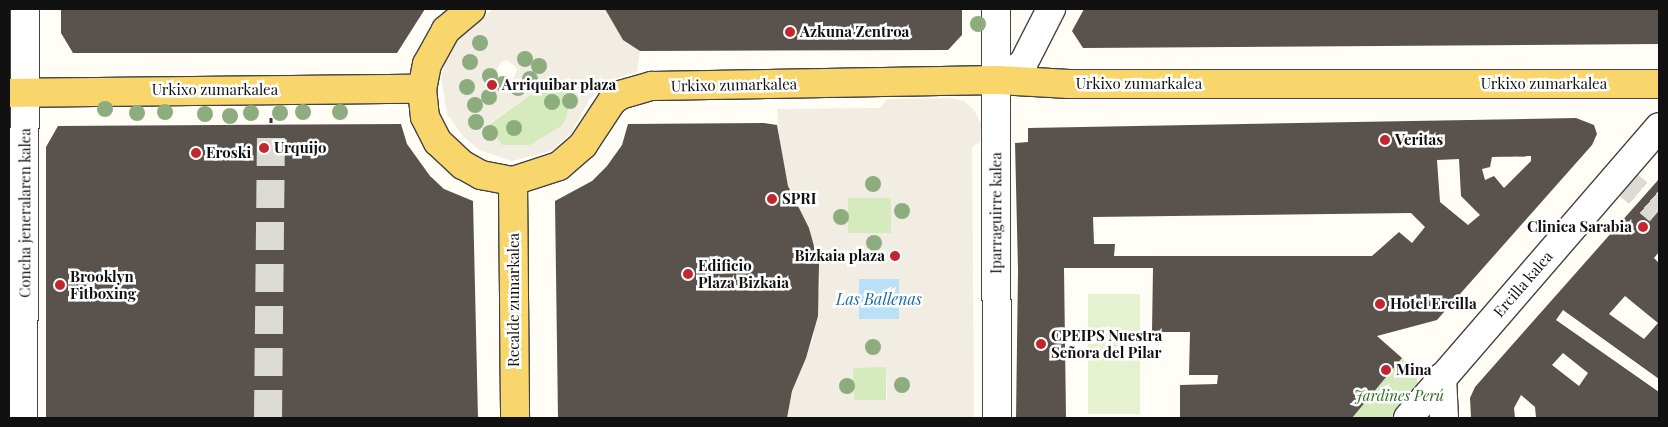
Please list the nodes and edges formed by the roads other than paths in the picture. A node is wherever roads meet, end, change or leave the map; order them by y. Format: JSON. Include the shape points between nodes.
{"nodes":[{"id":1,"x":25,"y":9,"type":"edge"},
{"id":2,"x":471,"y":9,"type":"edge"},
{"id":3,"x":996,"y":9,"type":"edge"},
{"id":4,"x":1051,"y":9,"type":"edge"},
{"id":5,"x":998,"y":80,"type":"junction"},
{"id":6,"x":1659,"y":84,"type":"edge"},
{"id":7,"x":422,"y":89,"type":"junction"},
{"id":8,"x":17,"y":92,"type":"edge"},
{"id":9,"x":1659,"y":127,"type":"edge"},
{"id":10,"x":513,"y":181,"type":"junction"},
{"id":11,"x":16,"y":285,"type":"edge"},
{"id":12,"x":1442,"y":377,"type":"junction"},
{"id":13,"x":23,"y":418,"type":"edge"},
{"id":14,"x":515,"y":418,"type":"edge"},
{"id":15,"x":997,"y":418,"type":"edge"},
{"id":16,"x":1408,"y":418,"type":"edge"},
{"id":17,"x":1444,"y":418,"type":"edge"}],
"edges":[{"from":1,"to":8,"type":"street","name":"Concha jeneralaren kalea"},
{"from":2,"to":7,"type":"main road","via":[[440,39],[423,75]]},
{"from":3,"to":5,"type":"street","name":"Iparraguirre kalea"},
{"from":4,"to":5,"type":"street","via":[[1023,64]]},
{"from":5,"to":6,"type":"main road","name":"Urkixo zumarkalea","via":[[1069,84]]},
{"from":5,"to":10,"type":"main road","name":"Urkixo zumarkalea","via":[[652,86],[620,94],[604,110],[591,135],[569,159],[548,171]]},
{"from":5,"to":15,"type":"street","name":"Iparraguirre kalea"},
{"from":7,"to":8,"type":"main road","name":"Urkixo zumarkalea"},
{"from":7,"to":10,"type":"main road","via":[[425,117],[448,152],[481,174]]},
{"from":8,"to":11,"type":"street","name":"Concha jeneralaren kalea"},
{"from":9,"to":12,"type":"street","name":"Ercilla kalea"},
{"from":10,"to":14,"type":"main road","name":"Recalde zumarkalea"},
{"from":11,"to":13,"type":"street","name":"Concha jeneralaren kalea"},
{"from":12,"to":16,"type":"street","name":"Ercilla kalea"},
{"from":12,"to":17,"type":"street"}]}
